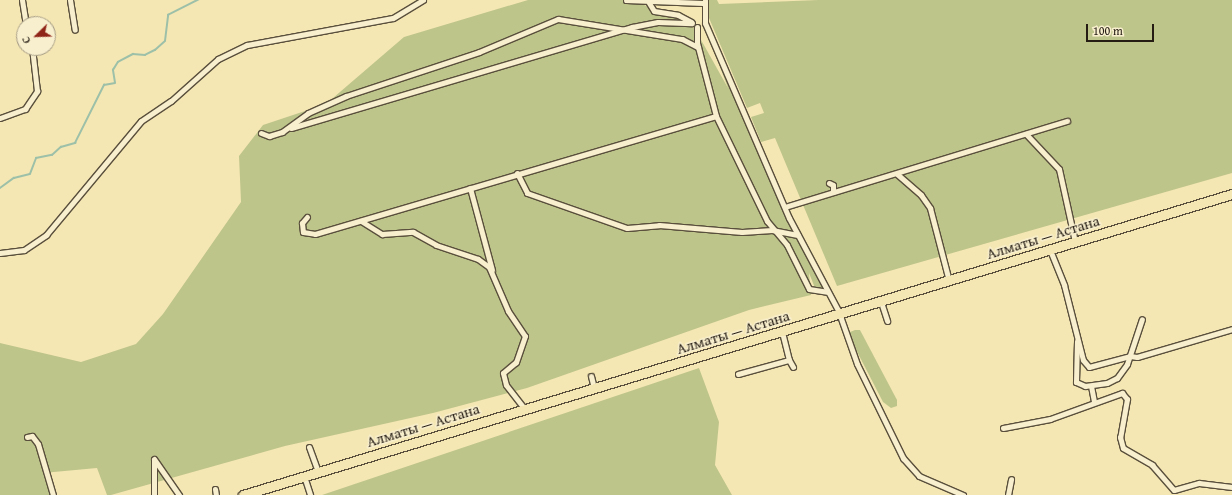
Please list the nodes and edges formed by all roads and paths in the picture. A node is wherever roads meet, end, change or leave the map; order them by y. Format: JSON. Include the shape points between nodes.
{"nodes":[{"id":1,"x":22,"y":0,"type":"edge"},
{"id":2,"x":70,"y":0,"type":"edge"},
{"id":3,"x":423,"y":0,"type":"edge"},
{"id":4,"x":626,"y":0,"type":"edge"},
{"id":5,"x":704,"y":2,"type":"edge"},
{"id":6,"x":649,"y":3,"type":"junction"},
{"id":7,"x":25,"y":16,"type":"edge"},
{"id":8,"x":705,"y":22,"type":"junction"},
{"id":9,"x":692,"y":23,"type":"junction"},
{"id":10,"x":697,"y":27,"type":"junction"},
{"id":11,"x":75,"y":30,"type":"dead end"},
{"id":12,"x":617,"y":31,"type":"junction"},
{"id":13,"x":698,"y":47,"type":"junction"},
{"id":14,"x":33,"y":56,"type":"edge"},
{"id":15,"x":716,"y":116,"type":"junction"},
{"id":16,"x":0,"y":118,"type":"edge"},
{"id":17,"x":1067,"y":121,"type":"dead end"},
{"id":18,"x":288,"y":128,"type":"junction"},
{"id":19,"x":261,"y":133,"type":"dead end"},
{"id":20,"x":1026,"y":134,"type":"junction"},
{"id":21,"x":517,"y":173,"type":"junction"},
{"id":22,"x":897,"y":174,"type":"junction"},
{"id":23,"x":829,"y":183,"type":"dead end"},
{"id":24,"x":470,"y":188,"type":"junction"},
{"id":25,"x":833,"y":192,"type":"junction"},
{"id":26,"x":1232,"y":194,"type":"edge"},
{"id":27,"x":785,"y":207,"type":"junction"},
{"id":28,"x":307,"y":217,"type":"dead end"},
{"id":29,"x":361,"y":221,"type":"junction"},
{"id":30,"x":772,"y":230,"type":"junction"},
{"id":31,"x":798,"y":235,"type":"junction"},
{"id":32,"x":1075,"y":242,"type":"junction"},
{"id":33,"x":1050,"y":250,"type":"junction"},
{"id":34,"x":0,"y":253,"type":"edge"},
{"id":35,"x":492,"y":273,"type":"junction"},
{"id":36,"x":949,"y":281,"type":"junction"},
{"id":37,"x":827,"y":292,"type":"junction"},
{"id":38,"x":881,"y":302,"type":"junction"},
{"id":39,"x":840,"y":314,"type":"junction"},
{"id":40,"x":1142,"y":319,"type":"dead end"},
{"id":41,"x":887,"y":321,"type":"dead end"},
{"id":42,"x":1232,"y":328,"type":"edge"},
{"id":43,"x":782,"y":332,"type":"junction"},
{"id":44,"x":1078,"y":340,"type":"junction"},
{"id":45,"x":1130,"y":356,"type":"junction"},
{"id":46,"x":789,"y":360,"type":"junction"},
{"id":47,"x":793,"y":367,"type":"dead end"},
{"id":48,"x":738,"y":374,"type":"dead end"},
{"id":49,"x":591,"y":376,"type":"dead end"},
{"id":50,"x":1091,"y":386,"type":"junction"},
{"id":51,"x":594,"y":388,"type":"junction"},
{"id":52,"x":1094,"y":402,"type":"junction"},
{"id":53,"x":525,"y":409,"type":"junction"},
{"id":54,"x":1003,"y":428,"type":"dead end"},
{"id":55,"x":27,"y":437,"type":"dead end"},
{"id":56,"x":309,"y":447,"type":"dead end"},
{"id":57,"x":318,"y":472,"type":"junction"},
{"id":58,"x":304,"y":476,"type":"junction"},
{"id":59,"x":1011,"y":479,"type":"dead end"},
{"id":60,"x":1232,"y":487,"type":"edge"},
{"id":61,"x":154,"y":494,"type":"edge"},
{"id":62,"x":53,"y":495,"type":"edge"},
{"id":63,"x":179,"y":495,"type":"edge"},
{"id":64,"x":243,"y":495,"type":"edge"},
{"id":65,"x":310,"y":495,"type":"edge"},
{"id":66,"x":963,"y":495,"type":"edge"},
{"id":67,"x":1008,"y":495,"type":"edge"}],
"edges":[{"from":1,"to":7,"type":"street"},
{"from":2,"to":11,"type":"street"},
{"from":3,"to":34,"type":"street","via":[[393,18],[272,40],[222,56],[171,101],[141,121],[46,235],[24,250]]},
{"from":4,"to":6,"type":"street"},
{"from":5,"to":6,"type":"street"},
{"from":5,"to":8,"type":"street"},
{"from":6,"to":9,"type":"street","via":[[654,11],[685,17]]},
{"from":8,"to":10,"type":"street"},
{"from":8,"to":27,"type":"street"},
{"from":9,"to":10,"type":"street"},
{"from":9,"to":12,"type":"street","via":[[658,22]]},
{"from":10,"to":13,"type":"street"},
{"from":12,"to":13,"type":"street","via":[[682,39]]},
{"from":12,"to":18,"type":"street"},
{"from":12,"to":18,"type":"street","via":[[573,20],[545,23],[479,52],[346,96],[308,113]]},
{"from":13,"to":15,"type":"street"},
{"from":14,"to":16,"type":"street","via":[[37,91],[26,109]]},
{"from":15,"to":21,"type":"street"},
{"from":15,"to":30,"type":"street"},
{"from":17,"to":20,"type":"street"},
{"from":18,"to":19,"type":"street","via":[[269,136]]},
{"from":20,"to":22,"type":"street"},
{"from":20,"to":32,"type":"street","via":[[1059,169]]},
{"from":21,"to":24,"type":"street"},
{"from":21,"to":30,"type":"street","via":[[527,193],[626,228],[658,225],[742,232]]},
{"from":22,"to":25,"type":"street"},
{"from":22,"to":36,"type":"street","via":[[930,208]]},
{"from":23,"to":25,"type":"street","via":[[833,185]]},
{"from":24,"to":29,"type":"street"},
{"from":24,"to":35,"type":"street"},
{"from":25,"to":27,"type":"street"},
{"from":26,"to":32,"type":"highway","name":"Алматы — Астана"},
{"from":27,"to":31,"type":"street"},
{"from":28,"to":29,"type":"street","via":[[302,228],[309,235]]},
{"from":29,"to":35,"type":"street","via":[[382,234],[413,232],[436,245],[478,259]]},
{"from":30,"to":31,"type":"street"},
{"from":30,"to":37,"type":"street","via":[[787,245],[809,289]]},
{"from":31,"to":37,"type":"street"},
{"from":32,"to":33,"type":"highway","name":"Алматы — Астана"},
{"from":33,"to":36,"type":"highway","name":"Алматы — Астана"},
{"from":33,"to":44,"type":"street","via":[[1064,285]]},
{"from":35,"to":53,"type":"street","via":[[508,311],[525,336],[516,362],[503,373],[506,385]]},
{"from":36,"to":38,"type":"highway","name":"Алматы — Астана"},
{"from":37,"to":39,"type":"street"},
{"from":38,"to":39,"type":"highway","name":"Алматы — Астана"},
{"from":38,"to":41,"type":"street"},
{"from":39,"to":43,"type":"highway","name":"Алматы — Астана"},
{"from":39,"to":66,"type":"street","via":[[857,364],[906,463],[927,481]]},
{"from":40,"to":45,"type":"street"},
{"from":42,"to":45,"type":"street","via":[[1137,357]]},
{"from":43,"to":46,"type":"street"},
{"from":43,"to":51,"type":"highway","name":"Алматы — Астана"},
{"from":44,"to":45,"type":"street","via":[[1084,362],[1089,367]]},
{"from":44,"to":50,"type":"street","via":[[1075,379],[1079,385]]},
{"from":45,"to":50,"type":"street","via":[[1117,378]]},
{"from":46,"to":47,"type":"street"},
{"from":46,"to":48,"type":"street"},
{"from":49,"to":51,"type":"street"},
{"from":50,"to":52,"type":"street"},
{"from":51,"to":53,"type":"highway","name":"Алматы — Астана"},
{"from":52,"to":54,"type":"street","via":[[1050,419]]},
{"from":52,"to":60,"type":"street","via":[[1115,393],[1124,394],[1127,399],[1121,446],[1152,465],[1174,490],[1199,483]]},
{"from":53,"to":57,"type":"highway","name":"Алматы — Астана"},
{"from":55,"to":62,"type":"street","via":[[35,438],[38,444]]},
{"from":56,"to":57,"type":"street"},
{"from":57,"to":58,"type":"highway","name":"Алматы — Астана"},
{"from":58,"to":64,"type":"highway","name":"Алматы — Астана"},
{"from":58,"to":65,"type":"street"},
{"from":59,"to":67,"type":"street"},
{"from":61,"to":63,"type":"street","via":[[154,460]]}]}
